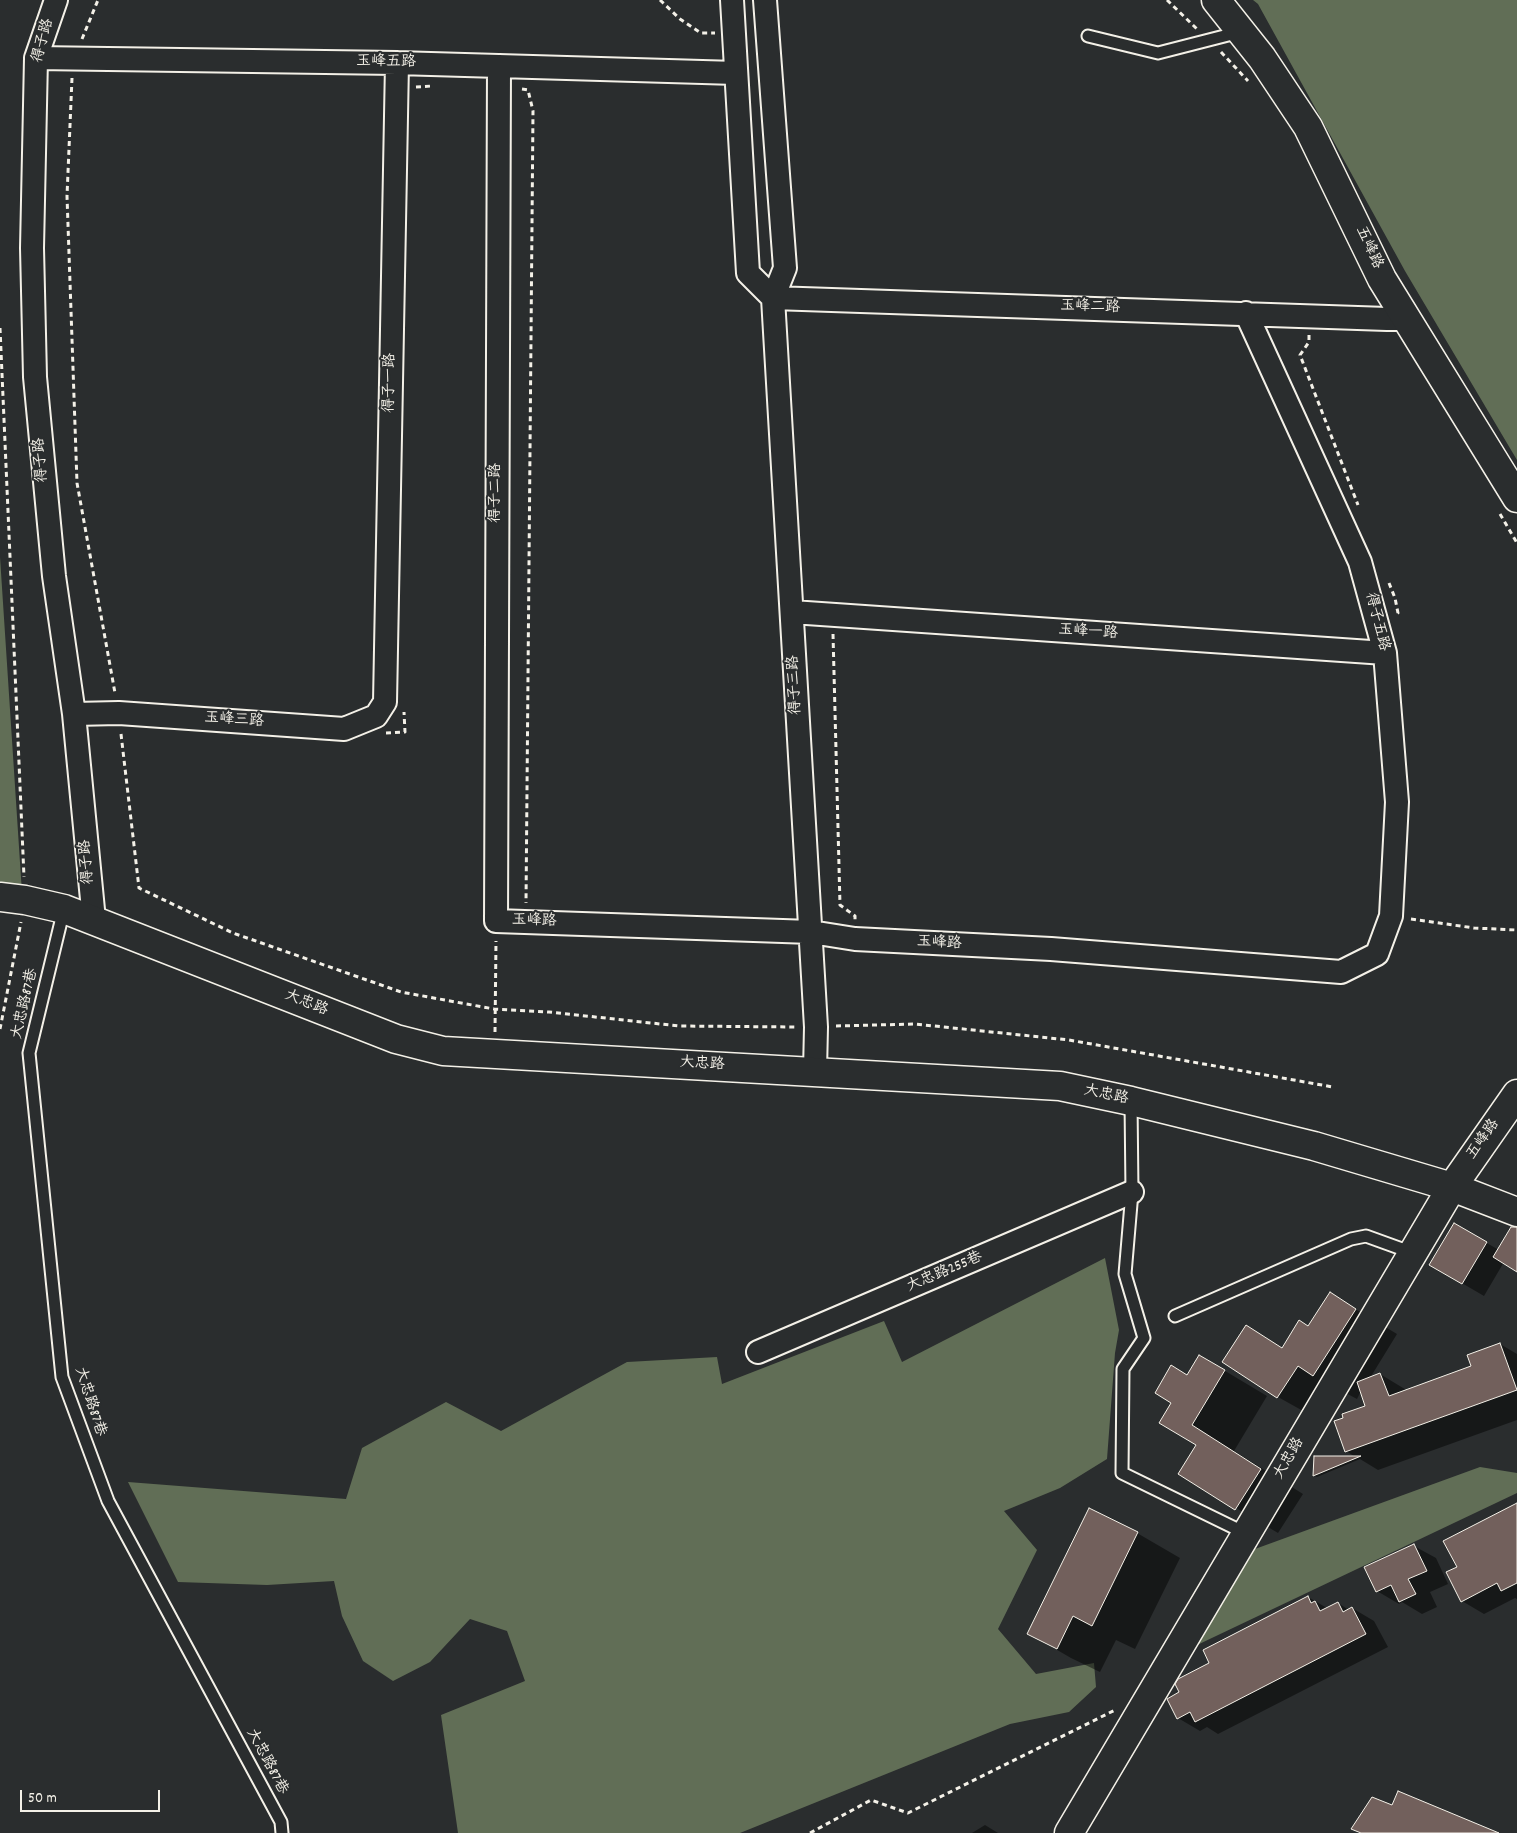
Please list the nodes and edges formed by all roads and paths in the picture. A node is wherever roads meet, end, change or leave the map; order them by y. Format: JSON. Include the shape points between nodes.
{"nodes":[{"id":1,"x":56,"y":0,"type":"edge"},
{"id":2,"x":98,"y":0,"type":"edge"},
{"id":3,"x":660,"y":0,"type":"edge"},
{"id":4,"x":732,"y":0,"type":"edge"},
{"id":5,"x":765,"y":0,"type":"edge"},
{"id":6,"x":1216,"y":0,"type":"edge"},
{"id":7,"x":1242,"y":32,"type":"junction"},
{"id":8,"x":717,"y":33,"type":"dead end"},
{"id":9,"x":1088,"y":36,"type":"dead end"},
{"id":10,"x":36,"y":58,"type":"junction"},
{"id":11,"x":73,"y":60,"type":"junction"},
{"id":12,"x":397,"y":63,"type":"junction"},
{"id":13,"x":736,"y":73,"type":"junction"},
{"id":14,"x":499,"y":74,"type":"junction"},
{"id":15,"x":434,"y":86,"type":"dead end"},
{"id":16,"x":397,"y":88,"type":"junction"},
{"id":17,"x":773,"y":298,"type":"junction"},
{"id":18,"x":1246,"y":313,"type":"junction"},
{"id":19,"x":1309,"y":316,"type":"junction"},
{"id":20,"x":1406,"y":319,"type":"junction"},
{"id":21,"x":0,"y":328,"type":"edge"},
{"id":22,"x":1517,"y":498,"type":"edge"},
{"id":23,"x":1360,"y":508,"type":"dead end"},
{"id":24,"x":1388,"y":580,"type":"dead end"},
{"id":25,"x":792,"y":612,"type":"junction"},
{"id":26,"x":832,"y":615,"type":"junction"},
{"id":27,"x":1377,"y":624,"type":"junction"},
{"id":28,"x":1385,"y":654,"type":"junction"},
{"id":29,"x":385,"y":702,"type":"joint"},
{"id":30,"x":119,"y":713,"type":"junction"},
{"id":31,"x":74,"y":714,"type":"junction"},
{"id":32,"x":13,"y":899,"type":"edge"},
{"id":33,"x":64,"y":909,"type":"junction"},
{"id":34,"x":1391,"y":916,"type":"junction"},
{"id":35,"x":94,"y":920,"type":"junction"},
{"id":36,"x":505,"y":921,"type":"junction"},
{"id":37,"x":1517,"y":930,"type":"edge"},
{"id":38,"x":811,"y":932,"type":"junction"},
{"id":39,"x":855,"y":940,"type":"junction"},
{"id":40,"x":1377,"y":954,"type":"joint"},
{"id":41,"x":494,"y":1009,"type":"junction"},
{"id":42,"x":816,"y":1027,"type":"junction"},
{"id":43,"x":0,"y":1029,"type":"edge"},
{"id":44,"x":495,"y":1054,"type":"junction"},
{"id":45,"x":815,"y":1072,"type":"junction"},
{"id":46,"x":1333,"y":1086,"type":"dead end"},
{"id":47,"x":1517,"y":1094,"type":"edge"},
{"id":48,"x":1131,"y":1101,"type":"junction"},
{"id":49,"x":1452,"y":1187,"type":"junction"},
{"id":50,"x":1132,"y":1192,"type":"junction"},
{"id":51,"x":1517,"y":1212,"type":"edge"},
{"id":52,"x":1413,"y":1253,"type":"junction"},
{"id":53,"x":1175,"y":1316,"type":"dead end"},
{"id":54,"x":758,"y":1352,"type":"dead end"},
{"id":55,"x":1247,"y":1534,"type":"junction"},
{"id":56,"x":1120,"y":1707,"type":"dead end"},
{"id":57,"x":282,"y":1833,"type":"edge"},
{"id":58,"x":810,"y":1833,"type":"edge"},
{"id":59,"x":1069,"y":1833,"type":"edge"}],
"edges":[{"from":1,"to":10,"type":"street","name":"得子路"},
{"from":2,"to":11,"type":"path"},
{"from":3,"to":8,"type":"path","via":[[701,34]]},
{"from":4,"to":13,"type":"street"},
{"from":5,"to":17,"type":"street","via":[[785,268]]},
{"from":6,"to":7,"type":"street","name":"五峰路"},
{"from":7,"to":9,"type":"lane","via":[[1158,52]]},
{"from":7,"to":20,"type":"street","name":"五峰路","via":[[1308,127],[1382,279]]},
{"from":10,"to":11,"type":"street","name":"玉峰五路"},
{"from":10,"to":31,"type":"street","name":"得子路","via":[[32,248],[34,377],[54,576]]},
{"from":11,"to":12,"type":"street","name":"玉峰五路"},
{"from":11,"to":30,"type":"path","via":[[67,196],[77,483]]},
{"from":12,"to":14,"type":"street","name":"玉峰五路"},
{"from":12,"to":16,"type":"street","name":"得子一路"},
{"from":13,"to":14,"type":"street","name":"玉峰五路"},
{"from":13,"to":17,"type":"street","via":[[748,273]]},
{"from":14,"to":36,"type":"street","name":"得子二路"},
{"from":14,"to":36,"type":"path","via":[[528,90],[533,111],[526,913]]},
{"from":15,"to":16,"type":"path"},
{"from":16,"to":29,"type":"street","name":"得子一路"},
{"from":17,"to":18,"type":"street","name":"玉峰二路"},
{"from":17,"to":25,"type":"street","name":"得子三路"},
{"from":18,"to":19,"type":"street","name":"玉峰二路"},
{"from":18,"to":27,"type":"street","name":"得子五路","via":[[1360,562]]},
{"from":19,"to":20,"type":"street","name":"玉峰二路"},
{"from":19,"to":23,"type":"path","via":[[1309,342],[1300,355]]},
{"from":20,"to":22,"type":"street","name":"五峰路"},
{"from":21,"to":32,"type":"path"},
{"from":24,"to":27,"type":"path","via":[[1398,614]]},
{"from":25,"to":26,"type":"street","name":"玉峰一路"},
{"from":25,"to":38,"type":"street","name":"得子三路"},
{"from":26,"to":28,"type":"street","name":"玉峰一路"},
{"from":26,"to":39,"type":"path","via":[[840,905],[855,916]]},
{"from":27,"to":28,"type":"street","name":"得子五路"},
{"from":28,"to":34,"type":"street","name":"得子五路","via":[[1397,802]]},
{"from":29,"to":30,"type":"street","name":"玉峰三路","via":[[376,716],[344,729]]},
{"from":30,"to":31,"type":"street","name":"玉峰三路"},
{"from":30,"to":41,"type":"path","via":[[139,888],[233,933],[401,992]]},
{"from":31,"to":35,"type":"street","name":"得子路"},
{"from":32,"to":33,"type":"street","name":"大忠路"},
{"from":32,"to":43,"type":"path"},
{"from":33,"to":35,"type":"street","name":"大忠路"},
{"from":33,"to":57,"type":"lane","name":"大忠路87巷","via":[[29,1053],[62,1377],[108,1501],[281,1822]]},
{"from":34,"to":37,"type":"path","via":[[1474,928]]},
{"from":34,"to":40,"type":"street","name":"得子五路"},
{"from":35,"to":44,"type":"street","name":"大忠路","via":[[396,1039],[443,1050]]},
{"from":36,"to":38,"type":"street","name":"玉峰路"},
{"from":36,"to":41,"type":"path"},
{"from":38,"to":39,"type":"street","name":"玉峰路"},
{"from":38,"to":42,"type":"street","name":"得子三路"},
{"from":39,"to":40,"type":"street","name":"玉峰路","via":[[1051,950],[1341,972]]},
{"from":41,"to":42,"type":"path","via":[[679,1026]]},
{"from":41,"to":44,"type":"path"},
{"from":42,"to":45,"type":"street","name":"得子三路"},
{"from":42,"to":46,"type":"path","via":[[915,1024],[1069,1040]]},
{"from":44,"to":45,"type":"street","name":"大忠路"},
{"from":45,"to":48,"type":"street","name":"大忠路","via":[[1060,1086]]},
{"from":47,"to":49,"type":"street","name":"五峰路"},
{"from":48,"to":49,"type":"street","name":"大忠路","via":[[1314,1146]]},
{"from":48,"to":50,"type":"lane"},
{"from":49,"to":51,"type":"street"},
{"from":49,"to":52,"type":"street","name":"大忠路"},
{"from":50,"to":54,"type":"street","name":"大忠路255巷"},
{"from":50,"to":55,"type":"lane","via":[[1126,1274],[1144,1338],[1123,1369],[1122,1473]]},
{"from":52,"to":53,"type":"lane","via":[[1366,1236],[1351,1239]]},
{"from":52,"to":55,"type":"street","name":"大忠路"},
{"from":55,"to":59,"type":"street","name":"大忠路"},
{"from":56,"to":58,"type":"path","via":[[908,1813],[871,1800]]}]}
